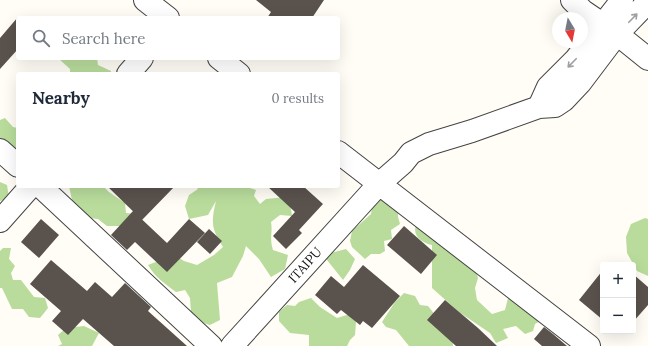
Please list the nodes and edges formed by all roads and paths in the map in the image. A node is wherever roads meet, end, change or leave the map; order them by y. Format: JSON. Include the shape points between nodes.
{"nodes":[{"id":1,"x":145,"y":0,"type":"edge"},
{"id":2,"x":572,"y":0,"type":"edge"},
{"id":3,"x":622,"y":0,"type":"edge"},
{"id":4,"x":648,"y":2,"type":"edge"},
{"id":5,"x":165,"y":16,"type":"edge"},
{"id":6,"x":610,"y":29,"type":"junction"},
{"id":7,"x":648,"y":59,"type":"edge"},
{"id":8,"x":140,"y":60,"type":"edge"},
{"id":9,"x":222,"y":60,"type":"edge"},
{"id":10,"x":130,"y":72,"type":"edge"},
{"id":11,"x":236,"y":72,"type":"edge"},
{"id":12,"x":0,"y":150,"type":"edge"},
{"id":13,"x":340,"y":154,"type":"edge"},
{"id":14,"x":16,"y":164,"type":"edge"},
{"id":15,"x":379,"y":184,"type":"junction"},
{"id":16,"x":30,"y":188,"type":"edge"},
{"id":17,"x":42,"y":188,"type":"edge"},
{"id":18,"x":0,"y":221,"type":"edge"},
{"id":19,"x":211,"y":346,"type":"edge"},
{"id":20,"x":232,"y":346,"type":"edge"},
{"id":21,"x":589,"y":346,"type":"edge"}],
"edges":[{"from":1,"to":5,"type":"street"},
{"from":2,"to":6,"type":"street","via":[[583,11]]},
{"from":3,"to":6,"type":"street"},
{"from":6,"to":4,"type":"street","one_way":true},
{"from":6,"to":7,"type":"street"},
{"from":6,"to":15,"type":"street","name":"ITAIPU","via":[[548,87],[539,107],[429,144],[411,153]]},
{"from":8,"to":10,"type":"street"},
{"from":9,"to":11,"type":"street"},
{"from":12,"to":14,"type":"street"},
{"from":13,"to":15,"type":"street"},
{"from":15,"to":20,"type":"street","name":"ITAIPU"},
{"from":15,"to":21,"type":"street"},
{"from":16,"to":18,"type":"street"},
{"from":17,"to":19,"type":"street"}]}
